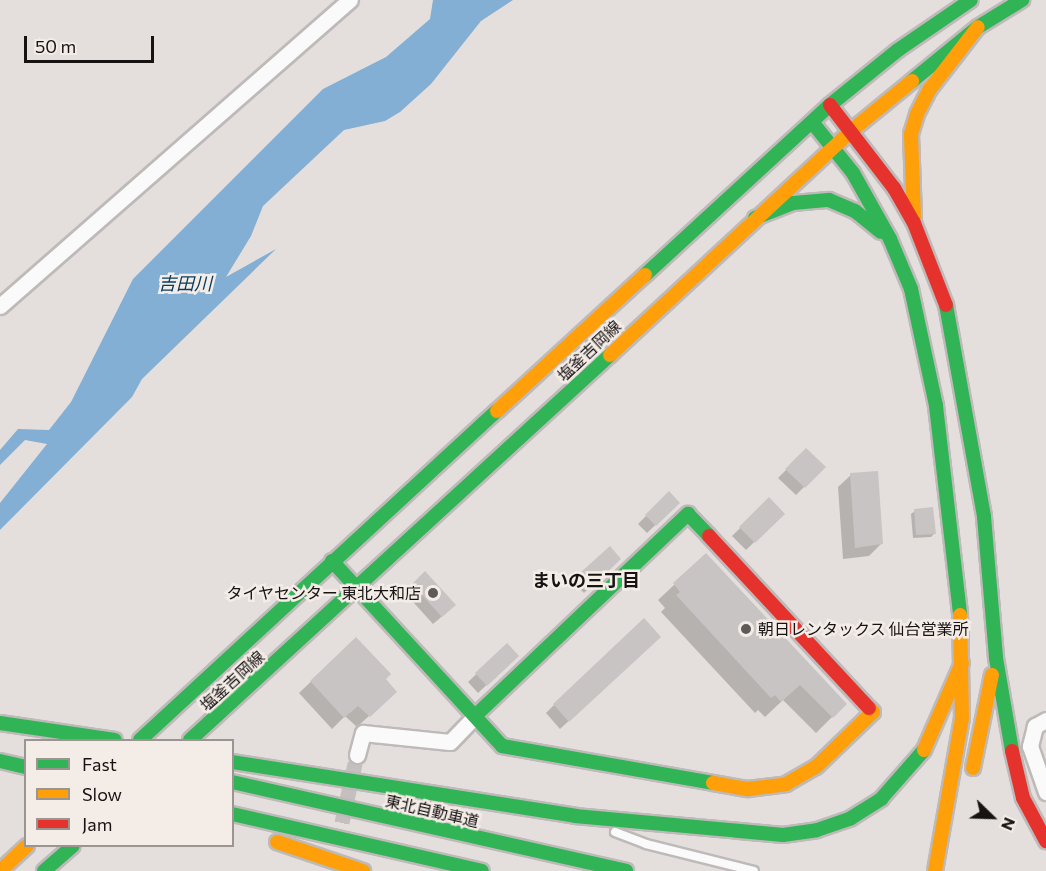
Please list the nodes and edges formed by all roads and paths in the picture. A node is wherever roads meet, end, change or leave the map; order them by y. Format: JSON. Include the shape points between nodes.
{"nodes":[{"id":1,"x":350,"y":0,"type":"edge"},
{"id":2,"x":971,"y":0,"type":"edge"},
{"id":3,"x":1022,"y":0,"type":"edge"},
{"id":4,"x":978,"y":27,"type":"junction"},
{"id":5,"x":830,"y":105,"type":"junction"},
{"id":6,"x":812,"y":122,"type":"junction"},
{"id":7,"x":850,"y":131,"type":"junction"},
{"id":8,"x":832,"y":148,"type":"junction"},
{"id":9,"x":755,"y":218,"type":"junction"},
{"id":10,"x":914,"y":223,"type":"junction"},
{"id":11,"x":890,"y":239,"type":"junction"},
{"id":12,"x":0,"y":306,"type":"edge"},
{"id":13,"x":332,"y":561,"type":"junction"},
{"id":14,"x":359,"y":589,"type":"junction"},
{"id":15,"x":996,"y":658,"type":"junction"},
{"id":16,"x":962,"y":663,"type":"junction"},
{"id":17,"x":475,"y":716,"type":"junction"},
{"id":18,"x":1046,"y":720,"type":"edge"},
{"id":19,"x":0,"y":723,"type":"edge"},
{"id":20,"x":0,"y":730,"type":"edge"},
{"id":21,"x":35,"y":739,"type":"edge"},
{"id":22,"x":104,"y":739,"type":"edge"},
{"id":23,"x":142,"y":739,"type":"edge"},
{"id":24,"x":192,"y":739,"type":"edge"},
{"id":25,"x":357,"y":755,"type":"tunnel mouth"},
{"id":26,"x":0,"y":761,"type":"edge"},
{"id":27,"x":234,"y":762,"type":"edge"},
{"id":28,"x":24,"y":767,"type":"edge"},
{"id":29,"x":234,"y":782,"type":"edge"},
{"id":30,"x":970,"y":782,"type":"dead end"},
{"id":31,"x":1046,"y":792,"type":"edge"},
{"id":32,"x":234,"y":813,"type":"edge"},
{"id":33,"x":575,"y":816,"type":"junction"},
{"id":34,"x":262,"y":839,"type":"dead end"},
{"id":35,"x":1046,"y":841,"type":"edge"},
{"id":36,"x":26,"y":847,"type":"edge"},
{"id":37,"x":71,"y":847,"type":"edge"},
{"id":38,"x":0,"y":871,"type":"edge"},
{"id":39,"x":44,"y":871,"type":"edge"},
{"id":40,"x":363,"y":871,"type":"edge"},
{"id":41,"x":482,"y":871,"type":"edge"},
{"id":42,"x":626,"y":871,"type":"edge"},
{"id":43,"x":754,"y":871,"type":"edge"},
{"id":44,"x":935,"y":871,"type":"edge"}],
"edges":[{"from":1,"to":12,"type":"street"},
{"from":2,"to":5,"type":"main road","name":"塩釜吉岡線","via":[[898,50]]},
{"from":3,"to":4,"type":"main road","name":"塩釜吉岡線"},
{"from":4,"to":7,"type":"main road","name":"塩釜吉岡線"},
{"from":4,"to":10,"type":"main road","via":[[930,88],[917,114],[911,134]]},
{"from":5,"to":6,"type":"main road","name":"塩釜吉岡線"},
{"from":5,"to":7,"type":"main road"},
{"from":6,"to":8,"type":"main road"},
{"from":6,"to":13,"type":"main road","name":"塩釜吉岡線"},
{"from":7,"to":8,"type":"main road","name":"塩釜吉岡線"},
{"from":7,"to":10,"type":"main road","via":[[894,188]]},
{"from":8,"to":9,"type":"main road","name":"塩釜吉岡線"},
{"from":8,"to":11,"type":"main road","via":[[853,172]]},
{"from":9,"to":11,"type":"main road","via":[[793,203],[829,200],[855,211]]},
{"from":9,"to":14,"type":"main road","name":"塩釜吉岡線"},
{"from":10,"to":15,"type":"main road","via":[[945,302],[972,444],[984,517]]},
{"from":11,"to":16,"type":"main road","via":[[911,289],[936,406],[960,586]]},
{"from":13,"to":14,"type":"main road"},
{"from":13,"to":23,"type":"main road","name":"塩釜吉岡線"},
{"from":14,"to":17,"type":"main road"},
{"from":14,"to":24,"type":"main road","name":"塩釜吉岡線"},
{"from":15,"to":30,"type":"main road"},
{"from":15,"to":35,"type":"main road","via":[[1023,798]]},
{"from":16,"to":33,"type":"main road","via":[[927,746],[889,791],[851,818],[817,830],[783,835]]},
{"from":16,"to":44,"type":"main road","via":[[962,718],[955,774]]},
{"from":17,"to":17,"type":"main road","via":[[501,746],[748,789],[786,784],[816,766],[873,712],[688,514]]},
{"from":17,"to":25,"type":"street","via":[[450,742],[363,733]]},
{"from":18,"to":31,"type":"street","via":[[1035,726],[1030,746]]},
{"from":19,"to":22,"type":"main road"},
{"from":20,"to":21,"type":"main road"},
{"from":26,"to":28,"type":"main road"},
{"from":27,"to":33,"type":"main road"},
{"from":29,"to":42,"type":"main road","name":"東北自動車道"},
{"from":32,"to":41,"type":"main road"},
{"from":33,"to":43,"type":"lane","via":[[646,844]]},
{"from":34,"to":40,"type":"main road"},
{"from":36,"to":38,"type":"main road"},
{"from":37,"to":39,"type":"main road"}]}
